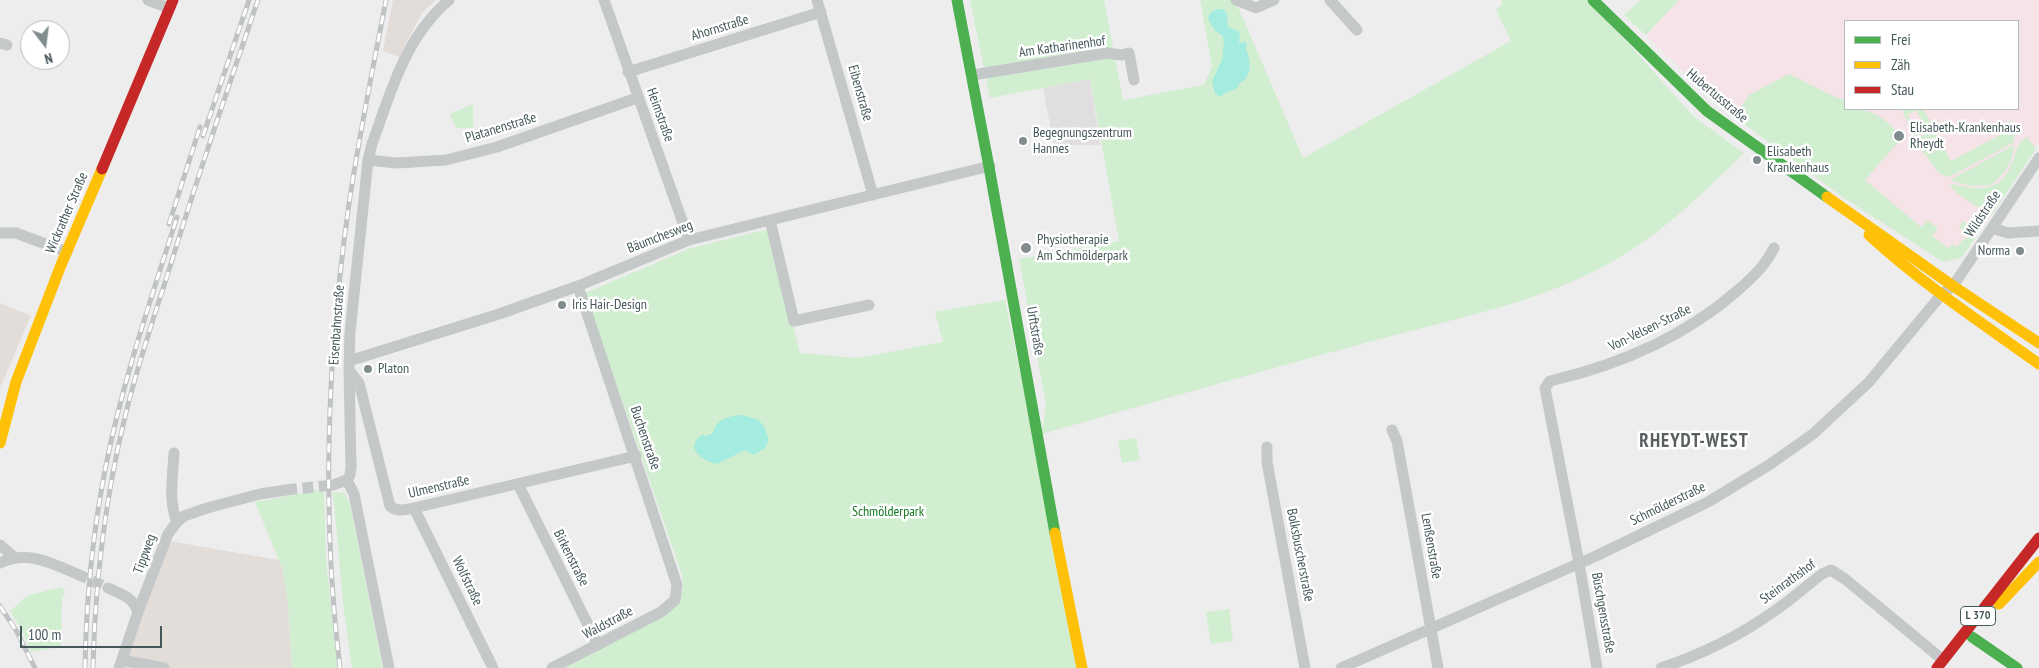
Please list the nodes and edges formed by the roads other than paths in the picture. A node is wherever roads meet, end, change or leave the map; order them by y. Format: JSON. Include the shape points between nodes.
{"nodes":[{"id":1,"x":148,"y":0,"type":"edge"},
{"id":2,"x":449,"y":0,"type":"edge"},
{"id":3,"x":604,"y":0,"type":"edge"},
{"id":4,"x":817,"y":0,"type":"edge"},
{"id":5,"x":957,"y":0,"type":"edge"},
{"id":6,"x":1236,"y":0,"type":"edge"},
{"id":7,"x":1274,"y":0,"type":"edge"},
{"id":8,"x":1330,"y":0,"type":"edge"},
{"id":9,"x":1593,"y":0,"type":"edge"},
{"id":10,"x":171,"y":4,"type":"edge"},
{"id":11,"x":821,"y":12,"type":"junction"},
{"id":12,"x":1357,"y":30,"type":"dead end"},
{"id":13,"x":628,"y":72,"type":"junction"},
{"id":14,"x":973,"y":75,"type":"junction"},
{"id":15,"x":1134,"y":80,"type":"dead end"},
{"id":16,"x":637,"y":98,"type":"junction"},
{"id":17,"x":2039,"y":158,"type":"edge"},
{"id":18,"x":368,"y":160,"type":"junction"},
{"id":19,"x":990,"y":166,"type":"junction"},
{"id":20,"x":873,"y":195,"type":"junction"},
{"id":21,"x":1833,"y":202,"type":"junction"},
{"id":22,"x":770,"y":220,"type":"junction"},
{"id":23,"x":1992,"y":228,"type":"junction"},
{"id":24,"x":2039,"y":231,"type":"edge"},
{"id":25,"x":0,"y":233,"type":"edge"},
{"id":26,"x":689,"y":240,"type":"junction"},
{"id":27,"x":1774,"y":248,"type":"dead end"},
{"id":28,"x":67,"y":252,"type":"junction"},
{"id":29,"x":578,"y":286,"type":"junction"},
{"id":30,"x":1953,"y":286,"type":"junction"},
{"id":31,"x":1942,"y":294,"type":"junction"},
{"id":32,"x":869,"y":305,"type":"dead end"},
{"id":33,"x":2039,"y":343,"type":"edge"},
{"id":34,"x":2039,"y":364,"type":"edge"},
{"id":35,"x":349,"y":365,"type":"junction"},
{"id":36,"x":1392,"y":430,"type":"dead end"},
{"id":37,"x":0,"y":442,"type":"edge"},
{"id":38,"x":1267,"y":447,"type":"dead end"},
{"id":39,"x":174,"y":453,"type":"dead end"},
{"id":40,"x":636,"y":456,"type":"junction"},
{"id":41,"x":347,"y":480,"type":"junction"},
{"id":42,"x":518,"y":484,"type":"junction"},
{"id":43,"x":333,"y":485,"type":"tunnel mouth"},
{"id":44,"x":286,"y":490,"type":"tunnel mouth"},
{"id":45,"x":414,"y":508,"type":"junction"},
{"id":46,"x":177,"y":522,"type":"junction"},
{"id":47,"x":2039,"y":538,"type":"edge"},
{"id":48,"x":0,"y":545,"type":"edge"},
{"id":49,"x":15,"y":558,"type":"junction"},
{"id":50,"x":2039,"y":562,"type":"edge"},
{"id":51,"x":0,"y":563,"type":"edge"},
{"id":52,"x":1579,"y":563,"type":"junction"},
{"id":53,"x":77,"y":574,"type":"tunnel mouth"},
{"id":54,"x":108,"y":588,"type":"tunnel mouth"},
{"id":55,"x":675,"y":600,"type":"joint"},
{"id":56,"x":138,"y":612,"type":"junction"},
{"id":57,"x":1430,"y":628,"type":"junction"},
{"id":58,"x":1972,"y":637,"type":"junction"},
{"id":59,"x":598,"y":645,"type":"junction"},
{"id":60,"x":121,"y":664,"type":"edge"},
{"id":61,"x":1942,"y":665,"type":"edge"},
{"id":62,"x":164,"y":668,"type":"edge"},
{"id":63,"x":389,"y":668,"type":"edge"},
{"id":64,"x":493,"y":668,"type":"edge"},
{"id":65,"x":552,"y":668,"type":"edge"},
{"id":66,"x":1082,"y":668,"type":"edge"},
{"id":67,"x":1305,"y":668,"type":"edge"},
{"id":68,"x":1341,"y":668,"type":"edge"},
{"id":69,"x":1438,"y":668,"type":"edge"},
{"id":70,"x":1597,"y":668,"type":"edge"},
{"id":71,"x":1661,"y":668,"type":"edge"},
{"id":72,"x":2017,"y":668,"type":"edge"}],
"edges":[{"from":1,"to":10,"type":"street"},
{"from":2,"to":18,"type":"street","name":"Eisenbahnstraße","via":[[420,30],[407,52]]},
{"from":3,"to":13,"type":"street","name":"Heimstraße"},
{"from":4,"to":11,"type":"street","name":"Eibenstraße"},
{"from":5,"to":14,"type":"main road","name":"Urftstraße"},
{"from":6,"to":7,"type":"street","via":[[1256,8]]},
{"from":8,"to":12,"type":"street"},
{"from":9,"to":21,"type":"main road","name":"Hubertusstraße","via":[[1707,111]]},
{"from":10,"to":28,"type":"main road","name":"Wickrather Straße"},
{"from":11,"to":13,"type":"street","name":"Ahornstraße"},
{"from":11,"to":20,"type":"street","name":"Eibenstraße"},
{"from":13,"to":16,"type":"street","name":"Heimstraße"},
{"from":14,"to":15,"type":"street","name":"Am Katharinenhof","via":[[1107,54],[1129,54]]},
{"from":14,"to":19,"type":"main road","name":"Urftstraße"},
{"from":16,"to":18,"type":"street","name":"Platanenstraße","via":[[497,147],[446,160],[397,163]]},
{"from":16,"to":26,"type":"street","name":"Heimstraße"},
{"from":17,"to":23,"type":"street","name":"Wildstraße"},
{"from":18,"to":35,"type":"street","name":"Eisenbahnstraße"},
{"from":19,"to":20,"type":"street","name":"Bäumchesweg"},
{"from":19,"to":66,"type":"main road","name":"Urftstraße"},
{"from":20,"to":22,"type":"street","name":"Bäumchesweg"},
{"from":21,"to":30,"type":"main road","name":"Hubertusstraße"},
{"from":21,"to":31,"type":"main road","name":"Hubertusstraße","via":[[1885,250]]},
{"from":22,"to":26,"type":"street","name":"Bäumchesweg"},
{"from":22,"to":32,"type":"street","via":[[794,321]]},
{"from":23,"to":24,"type":"street","via":[[2008,232]]},
{"from":23,"to":30,"type":"street","name":"Wildstraße"},
{"from":25,"to":28,"type":"street","via":[[16,233]]},
{"from":26,"to":29,"type":"street","name":"Bäumchesweg"},
{"from":27,"to":52,"type":"street","name":"Von-Velsen-Straße","via":[[1766,264],[1701,320],[1625,360],[1550,381],[1545,388]]},
{"from":28,"to":37,"type":"main road","name":"Wickrather Straße","via":[[16,382]]},
{"from":29,"to":35,"type":"street","name":"Bäumchesweg"},
{"from":29,"to":40,"type":"street","name":"Buchenstraße"},
{"from":30,"to":31,"type":"street","name":"Schmölderstraße"},
{"from":30,"to":33,"type":"main road","name":"Hubertusstraße"},
{"from":31,"to":34,"type":"main road","name":"Hubertusstraße"},
{"from":31,"to":52,"type":"street","name":"Schmölderstraße","via":[[1869,382],[1813,434],[1708,502]]},
{"from":35,"to":41,"type":"street","name":"Eisenbahnstraße","via":[[351,467]]},
{"from":35,"to":45,"type":"street","name":"Ulmenstraße","via":[[360,383],[390,506],[400,510]]},
{"from":36,"to":57,"type":"street","name":"Lenßenstraße","via":[[1397,441]]},
{"from":38,"to":67,"type":"street","name":"Bolksbuscherstraße","via":[[1267,462]]},
{"from":39,"to":46,"type":"street","via":[[172,503]]},
{"from":40,"to":42,"type":"street","name":"Ulmenstraße"},
{"from":40,"to":55,"type":"street","name":"Buchenstraße","via":[[676,577]]},
{"from":41,"to":43,"type":"street"},
{"from":41,"to":63,"type":"street","name":"Eisenbahnstraße","via":[[354,494]]},
{"from":42,"to":45,"type":"street","name":"Ulmenstraße"},
{"from":42,"to":59,"type":"street","name":"Birkenstraße"},
{"from":44,"to":46,"type":"street","via":[[207,508]]},
{"from":45,"to":64,"type":"street","name":"Wolfstraße"},
{"from":46,"to":56,"type":"street","name":"Tippweg","via":[[168,534]]},
{"from":47,"to":61,"type":"main road","number":"L 370"},
{"from":48,"to":49,"type":"street"},
{"from":49,"to":51,"type":"street"},
{"from":49,"to":53,"type":"street","via":[[38,558]]},
{"from":50,"to":58,"type":"main road","number":"L 370"},
{"from":52,"to":57,"type":"street","name":"Schmölderstraße"},
{"from":52,"to":70,"type":"street","name":"Büschgensstraße"},
{"from":54,"to":56,"type":"street","via":[[132,600]]},
{"from":55,"to":59,"type":"street","name":"Waldstraße","via":[[661,612]]},
{"from":56,"to":60,"type":"street","name":"Tippweg"},
{"from":57,"to":68,"type":"street","name":"Schmölderstraße"},
{"from":57,"to":69,"type":"street","name":"Lenßenstraße"},
{"from":58,"to":61,"type":"main road","number":"L 370"},
{"from":58,"to":72,"type":"main road"},
{"from":59,"to":65,"type":"street","name":"Waldstraße"},
{"from":60,"to":62,"type":"street"},
{"from":61,"to":71,"type":"street","name":"Steinrathshof","via":[[1831,570],[1772,613],[1724,641]]}]}
